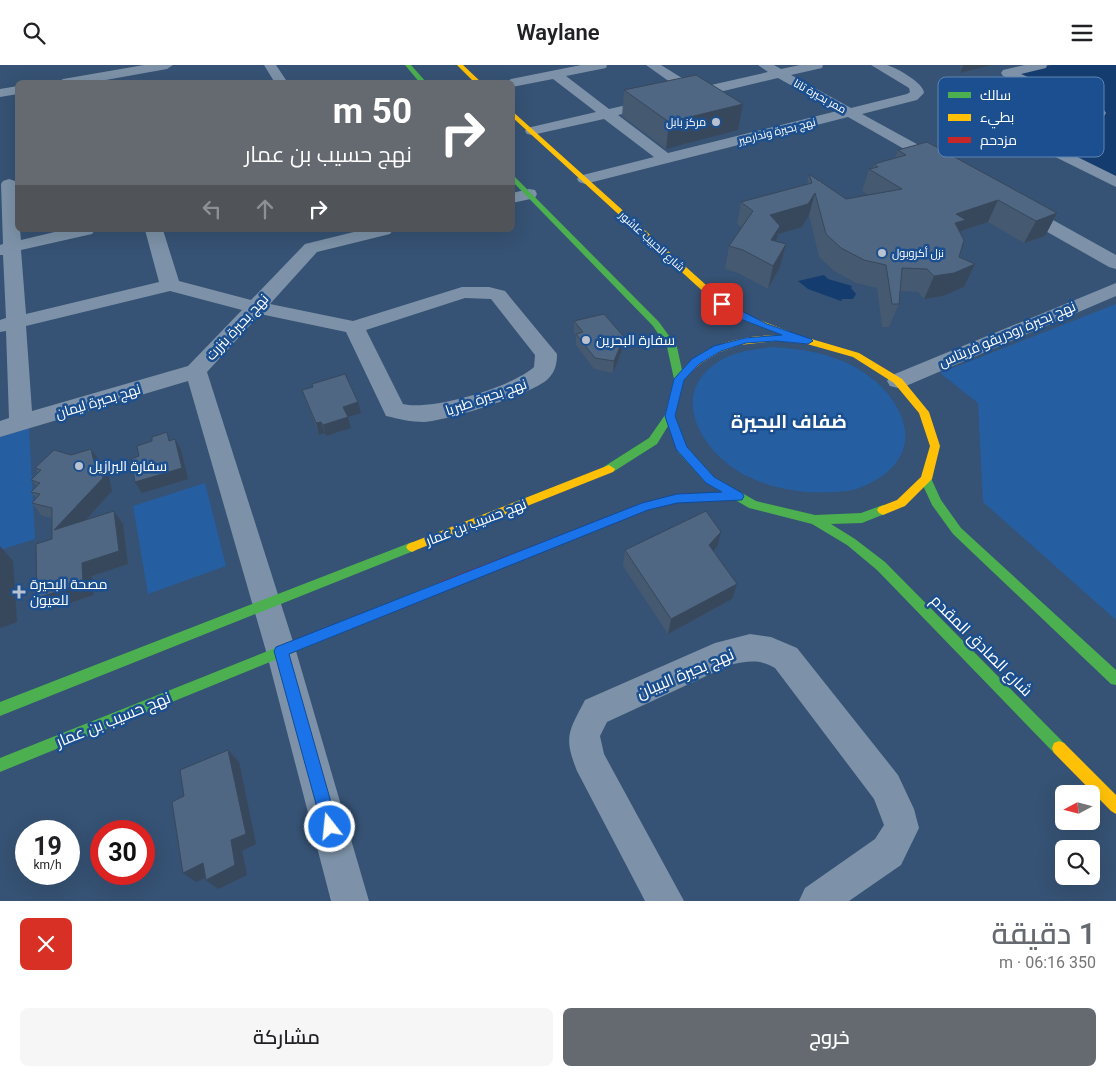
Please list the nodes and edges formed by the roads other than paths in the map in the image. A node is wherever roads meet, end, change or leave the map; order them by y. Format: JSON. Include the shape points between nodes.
{"nodes":[{"id":1,"x":167,"y":65,"type":"edge"},
{"id":2,"x":270,"y":65,"type":"edge"},
{"id":3,"x":408,"y":65,"type":"edge"},
{"id":4,"x":460,"y":65,"type":"edge"},
{"id":5,"x":601,"y":65,"type":"edge"},
{"id":6,"x":652,"y":65,"type":"edge"},
{"id":7,"x":764,"y":65,"type":"edge"},
{"id":8,"x":817,"y":65,"type":"edge"},
{"id":9,"x":876,"y":65,"type":"edge"},
{"id":10,"x":1041,"y":65,"type":"edge"},
{"id":11,"x":555,"y":74,"type":"junction"},
{"id":12,"x":779,"y":74,"type":"junction"},
{"id":13,"x":1017,"y":77,"type":"edge"},
{"id":14,"x":80,"y":80,"type":"edge"},
{"id":15,"x":280,"y":80,"type":"edge"},
{"id":16,"x":421,"y":80,"type":"edge"},
{"id":17,"x":475,"y":80,"type":"edge"},
{"id":18,"x":515,"y":82,"type":"edge"},
{"id":19,"x":15,"y":90,"type":"edge"},
{"id":20,"x":0,"y":93,"type":"edge"},
{"id":21,"x":695,"y":93,"type":"junction"},
{"id":22,"x":712,"y":103,"type":"edge"},
{"id":23,"x":607,"y":113,"type":"junction"},
{"id":24,"x":851,"y":113,"type":"junction"},
{"id":25,"x":515,"y":116,"type":"edge"},
{"id":26,"x":744,"y":125,"type":"dead end"},
{"id":27,"x":532,"y":131,"type":"junction"},
{"id":28,"x":760,"y":135,"type":"junction"},
{"id":29,"x":1066,"y":157,"type":"edge"},
{"id":30,"x":666,"y":159,"type":"junction"},
{"id":31,"x":954,"y":171,"type":"edge"},
{"id":32,"x":515,"y":179,"type":"edge"},
{"id":33,"x":585,"y":179,"type":"junction"},
{"id":34,"x":1116,"y":182,"type":"edge"},
{"id":35,"x":9,"y":184,"type":"edge"},
{"id":36,"x":529,"y":194,"type":"junction"},
{"id":37,"x":515,"y":197,"type":"edge"},
{"id":38,"x":1005,"y":200,"type":"edge"},
{"id":39,"x":78,"y":232,"type":"edge"},
{"id":40,"x":155,"y":232,"type":"edge"},
{"id":41,"x":376,"y":232,"type":"edge"},
{"id":42,"x":6,"y":249,"type":"edge"},
{"id":43,"x":1116,"y":263,"type":"edge"},
{"id":44,"x":170,"y":285,"type":"junction"},
{"id":45,"x":1116,"y":289,"type":"edge"},
{"id":46,"x":255,"y":307,"type":"junction"},
{"id":47,"x":8,"y":324,"type":"edge"},
{"id":48,"x":354,"y":327,"type":"junction"},
{"id":49,"x":808,"y":341,"type":"junction"},
{"id":50,"x":196,"y":371,"type":"junction"},
{"id":51,"x":679,"y":379,"type":"junction"},
{"id":52,"x":898,"y":381,"type":"junction"},
{"id":53,"x":670,"y":416,"type":"junction"},
{"id":54,"x":21,"y":423,"type":"junction"},
{"id":55,"x":0,"y":429,"type":"edge"},
{"id":56,"x":926,"y":479,"type":"junction"},
{"id":57,"x":738,"y":496,"type":"junction"},
{"id":58,"x":815,"y":520,"type":"junction"},
{"id":59,"x":266,"y":604,"type":"junction"},
{"id":60,"x":281,"y":651,"type":"junction"},
{"id":61,"x":1116,"y":679,"type":"edge"},
{"id":62,"x":0,"y":709,"type":"edge"},
{"id":63,"x":0,"y":765,"type":"edge"},
{"id":64,"x":1116,"y":806,"type":"edge"},
{"id":65,"x":350,"y":901,"type":"edge"},
{"id":66,"x":665,"y":901,"type":"edge"},
{"id":67,"x":818,"y":901,"type":"edge"}],
"edges":[{"from":1,"to":14,"type":"street"},
{"from":2,"to":15,"type":"street"},
{"from":3,"to":16,"type":"main road"},
{"from":4,"to":17,"type":"main road"},
{"from":5,"to":11,"type":"street"},
{"from":6,"to":21,"type":"street"},
{"from":7,"to":12,"type":"street","name":"ممر بحيرة تانا"},
{"from":8,"to":12,"type":"street"},
{"from":9,"to":24,"type":"street","name":"نهج بحيرة وندارمير","via":[[907,80],[917,88],[917,93]]},
{"from":10,"to":13,"type":"street","via":[[1008,73]]},
{"from":11,"to":18,"type":"street"},
{"from":11,"to":23,"type":"street"},
{"from":12,"to":21,"type":"street"},
{"from":12,"to":24,"type":"street","name":"ممر بحيرة تانا"},
{"from":19,"to":20,"type":"street"},
{"from":21,"to":22,"type":"street"},
{"from":21,"to":23,"type":"street"},
{"from":23,"to":27,"type":"street"},
{"from":23,"to":30,"type":"street"},
{"from":24,"to":28,"type":"street","name":"نهج بحيرة وندارمير"},
{"from":24,"to":31,"type":"street","name":"ممر بحيرة تانا"},
{"from":25,"to":27,"type":"main road","name":"شارع الحبيب عاشور"},
{"from":26,"to":28,"type":"street"},
{"from":27,"to":33,"type":"main road","name":"شارع الحبيب عاشور"},
{"from":28,"to":30,"type":"street","name":"نهج بحيرة وندارمير"},
{"from":29,"to":34,"type":"street"},
{"from":30,"to":33,"type":"street","name":"نهج بحيرة وندارمير"},
{"from":32,"to":36,"type":"main road"},
{"from":33,"to":49,"type":"main road","name":"شارع الحبيب عاشور","via":[[722,304],[764,326]]},
{"from":35,"to":42,"type":"street"},
{"from":36,"to":37,"type":"street"},
{"from":36,"to":51,"type":"main road","via":[[656,324],[672,347]]},
{"from":38,"to":43,"type":"street"},
{"from":39,"to":42,"type":"street"},
{"from":40,"to":44,"type":"street"},
{"from":41,"to":46,"type":"street","name":"نهج بحيرة بنزرت","via":[[310,248]]},
{"from":42,"to":47,"type":"street"},
{"from":44,"to":46,"type":"street","name":"نهج بحيرة طبريا"},
{"from":44,"to":47,"type":"street"},
{"from":45,"to":52,"type":"street","name":"نهج بحيرة رودريقو فريتاس"},
{"from":46,"to":48,"type":"street","name":"نهج بحيرة طبريا"},
{"from":46,"to":50,"type":"street","name":"نهج بحيرة بنزرت"},
{"from":47,"to":54,"type":"street"},
{"from":48,"to":48,"type":"street","name":"نهج بحيرة طبريا","via":[[462,293],[487,291],[498,295],[546,354],[546,365],[544,372],[532,380],[447,411],[419,415],[402,413],[394,410]]},
{"from":49,"to":51,"type":"main road","via":[[753,340],[718,349],[695,361]]},
{"from":49,"to":52,"type":"main road","via":[[856,355]]},
{"from":50,"to":54,"type":"street","name":"نهج بحيرة ليمان"},
{"from":50,"to":59,"type":"street","name":"نهج بحيرة بنزرت"},
{"from":51,"to":53,"type":"main road"},
{"from":52,"to":56,"type":"main road","via":[[924,412],[935,446]]},
{"from":53,"to":57,"type":"main road","via":[[682,449],[710,480]]},
{"from":53,"to":59,"type":"main road","name":"نهج حسيب بن عمار","via":[[653,441],[612,468]]},
{"from":54,"to":55,"type":"street","name":"نهج بحيرة ليمان"},
{"from":56,"to":58,"type":"main road","via":[[901,503],[862,518]]},
{"from":56,"to":61,"type":"main road","via":[[936,502],[957,531]]},
{"from":57,"to":58,"type":"main road","via":[[753,505]]},
{"from":57,"to":60,"type":"main road","name":"نهج حسيب بن عمار","via":[[677,498],[646,506]]},
{"from":58,"to":64,"type":"main road","name":"شارع الصادق المقدم","via":[[851,542],[881,566]]},
{"from":59,"to":60,"type":"street"},
{"from":59,"to":62,"type":"main road","name":"نهج حسيب بن عمار"},
{"from":60,"to":63,"type":"main road","name":"نهج حسيب بن عمار"},
{"from":60,"to":65,"type":"street"},
{"from":66,"to":67,"type":"street","name":"نهج بحيرة البيبان","via":[[589,759],[584,735],[596,711],[726,653],[750,647],[771,650],[786,658],[886,787],[897,809],[902,828],[888,852]]}]}
